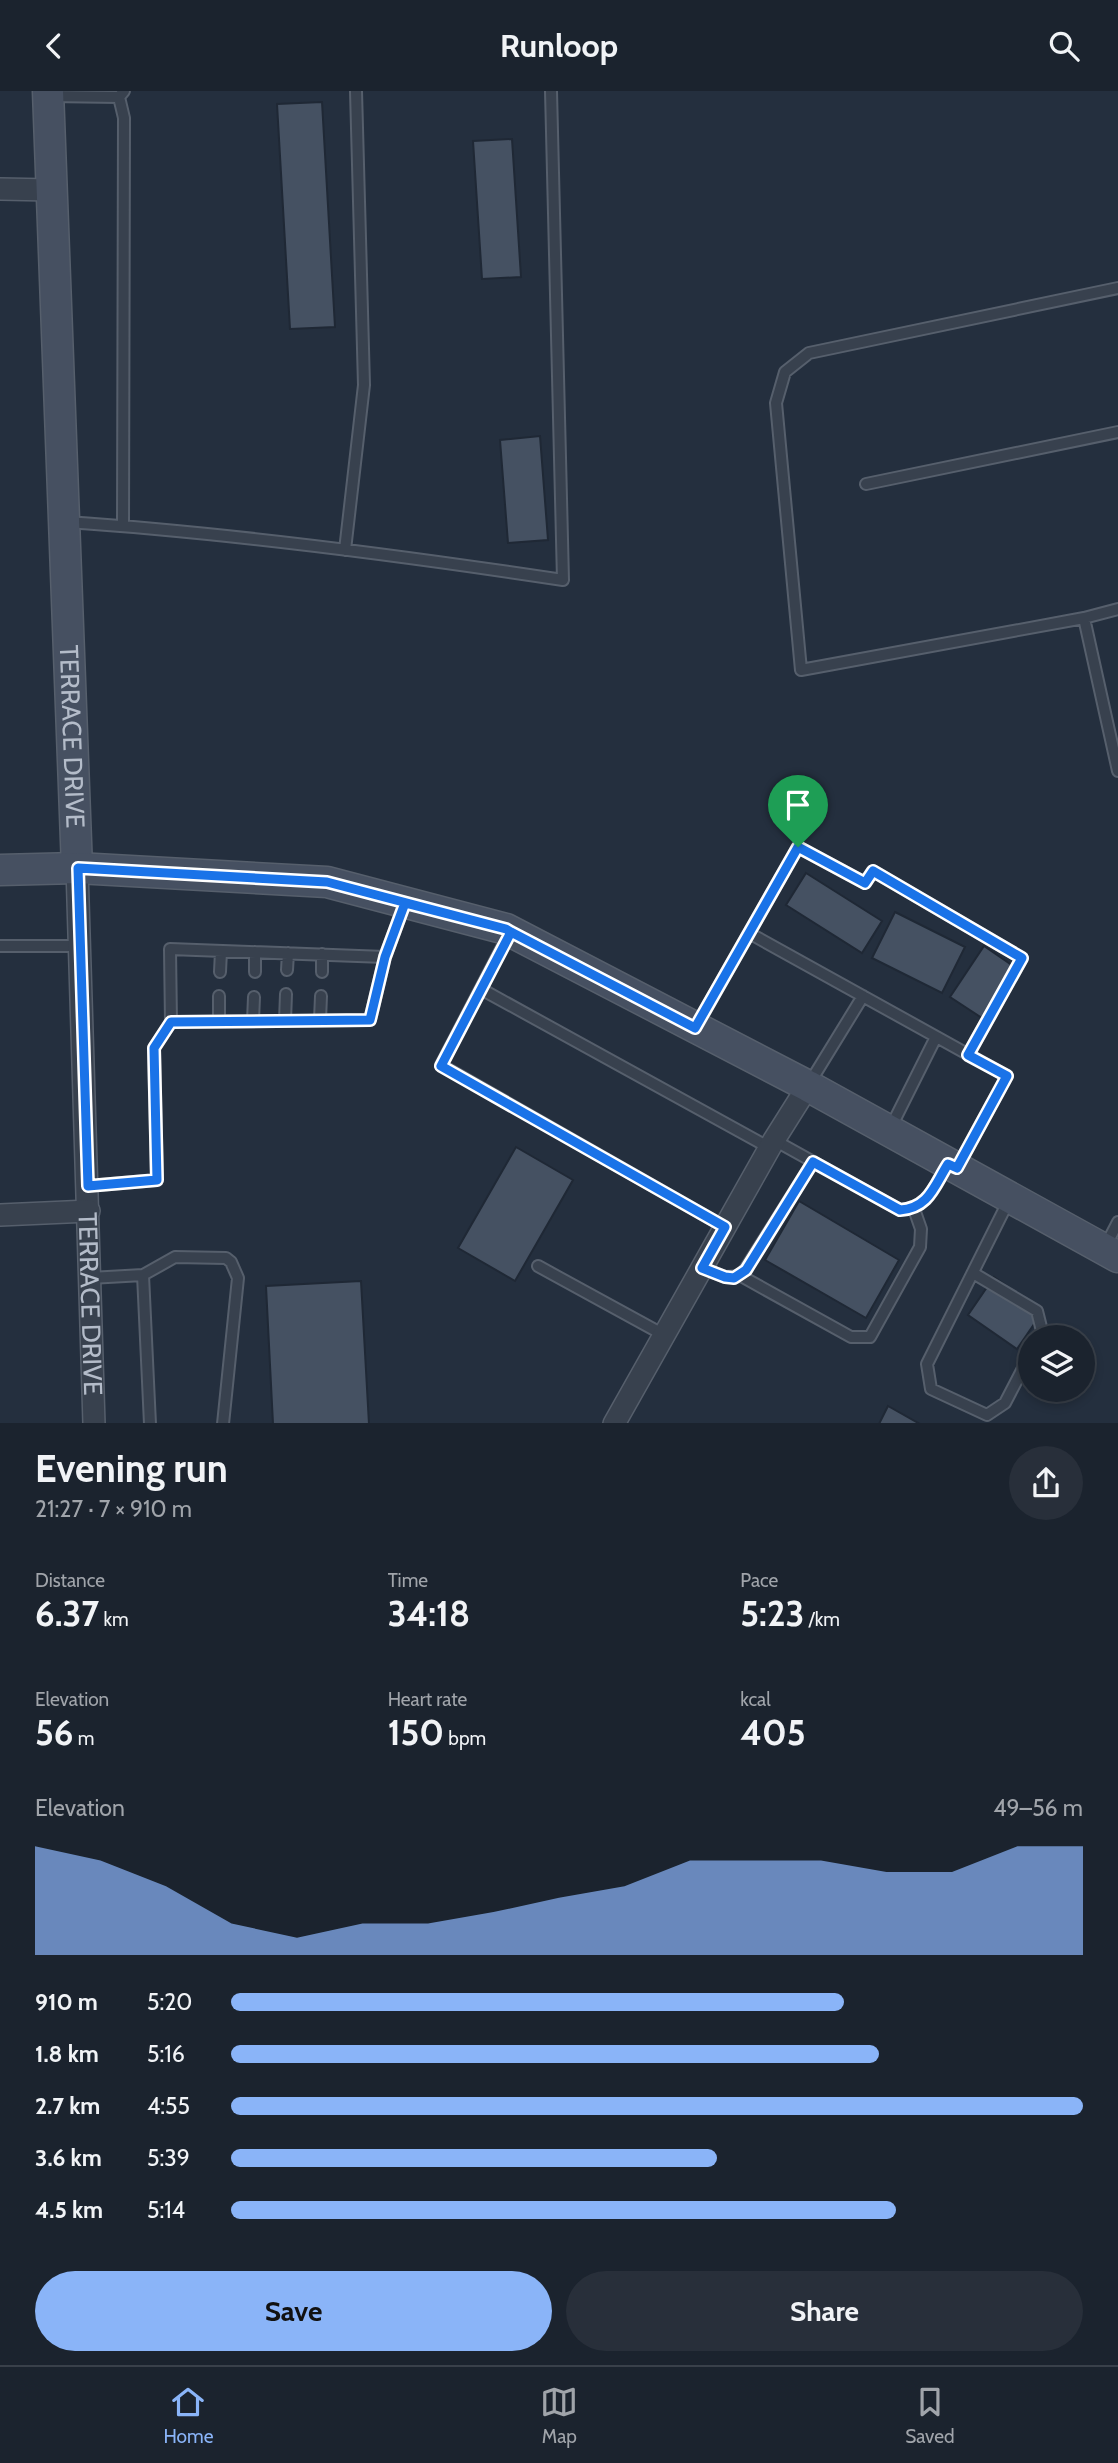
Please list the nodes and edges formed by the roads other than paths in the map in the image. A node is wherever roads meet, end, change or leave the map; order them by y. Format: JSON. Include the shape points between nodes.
{"nodes":[{"id":1,"x":356,"y":91,"type":"edge"},
{"id":2,"x":551,"y":91,"type":"edge"},
{"id":3,"x":48,"y":94,"type":"edge"},
{"id":4,"x":121,"y":94,"type":"edge"},
{"id":5,"x":0,"y":189,"type":"edge"},
{"id":6,"x":52,"y":190,"type":"junction"},
{"id":7,"x":1118,"y":288,"type":"edge"},
{"id":8,"x":1118,"y":432,"type":"edge"},
{"id":9,"x":866,"y":484,"type":"dead end"},
{"id":10,"x":66,"y":522,"type":"junction"},
{"id":11,"x":123,"y":526,"type":"junction"},
{"id":12,"x":345,"y":550,"type":"junction"},
{"id":13,"x":1118,"y":608,"type":"edge"},
{"id":14,"x":1084,"y":618,"type":"junction"},
{"id":15,"x":1118,"y":771,"type":"edge"},
{"id":16,"x":78,"y":868,"type":"junction"},
{"id":17,"x":0,"y":870,"type":"edge"},
{"id":18,"x":405,"y":903,"type":"junction"},
{"id":19,"x":511,"y":932,"type":"junction"},
{"id":20,"x":750,"y":933,"type":"junction"},
{"id":21,"x":0,"y":946,"type":"edge"},
{"id":22,"x":80,"y":946,"type":"junction"},
{"id":23,"x":220,"y":951,"type":"junction"},
{"id":24,"x":255,"y":952,"type":"junction"},
{"id":25,"x":288,"y":953,"type":"junction"},
{"id":26,"x":322,"y":954,"type":"junction"},
{"id":27,"x":385,"y":957,"type":"junction"},
{"id":28,"x":287,"y":970,"type":"dead end"},
{"id":29,"x":220,"y":972,"type":"dead end"},
{"id":30,"x":255,"y":972,"type":"dead end"},
{"id":31,"x":322,"y":972,"type":"dead end"},
{"id":32,"x":481,"y":989,"type":"junction"},
{"id":33,"x":286,"y":995,"type":"dead end"},
{"id":34,"x":219,"y":996,"type":"dead end"},
{"id":35,"x":254,"y":996,"type":"dead end"},
{"id":36,"x":321,"y":996,"type":"dead end"},
{"id":37,"x":863,"y":996,"type":"junction"},
{"id":38,"x":320,"y":1020,"type":"junction"},
{"id":39,"x":253,"y":1021,"type":"junction"},
{"id":40,"x":285,"y":1021,"type":"junction"},
{"id":41,"x":171,"y":1022,"type":"junction"},
{"id":42,"x":219,"y":1022,"type":"junction"},
{"id":43,"x":695,"y":1028,"type":"junction"},
{"id":44,"x":936,"y":1037,"type":"junction"},
{"id":45,"x":968,"y":1055,"type":"junction"},
{"id":46,"x":808,"y":1086,"type":"junction"},
{"id":47,"x":888,"y":1132,"type":"junction"},
{"id":48,"x":772,"y":1144,"type":"junction"},
{"id":49,"x":813,"y":1162,"type":"junction"},
{"id":50,"x":953,"y":1166,"type":"junction"},
{"id":51,"x":88,"y":1186,"type":"junction"},
{"id":52,"x":1010,"y":1198,"type":"junction"},
{"id":53,"x":914,"y":1209,"type":"junction"},
{"id":54,"x":89,"y":1211,"type":"junction"},
{"id":55,"x":0,"y":1215,"type":"edge"},
{"id":56,"x":1118,"y":1222,"type":"edge"},
{"id":57,"x":725,"y":1227,"type":"junction"},
{"id":58,"x":1111,"y":1253,"type":"edge"},
{"id":59,"x":538,"y":1266,"type":"dead end"},
{"id":60,"x":702,"y":1268,"type":"junction"},
{"id":61,"x":972,"y":1273,"type":"junction"},
{"id":62,"x":143,"y":1275,"type":"junction"},
{"id":63,"x":741,"y":1276,"type":"junction"},
{"id":64,"x":90,"y":1279,"type":"junction"},
{"id":65,"x":1040,"y":1325,"type":"edge"},
{"id":66,"x":664,"y":1335,"type":"junction"},
{"id":67,"x":1018,"y":1378,"type":"edge"},
{"id":68,"x":94,"y":1423,"type":"edge"},
{"id":69,"x":150,"y":1423,"type":"edge"},
{"id":70,"x":223,"y":1423,"type":"edge"},
{"id":71,"x":614,"y":1423,"type":"edge"}],
"edges":[{"from":1,"to":12,"type":"lane","via":[[364,384]]},
{"from":2,"to":12,"type":"lane","via":[[563,580]]},
{"from":3,"to":4,"type":"lane"},
{"from":3,"to":6,"type":"main road","name":"TERRACE DRIVE"},
{"from":4,"to":11,"type":"lane"},
{"from":5,"to":6,"type":"street"},
{"from":6,"to":10,"type":"main road","name":"TERRACE DRIVE"},
{"from":7,"to":14,"type":"lane","via":[[809,353],[785,372],[776,403],[801,670]]},
{"from":8,"to":9,"type":"lane"},
{"from":10,"to":11,"type":"lane"},
{"from":10,"to":16,"type":"main road","name":"TERRACE DRIVE"},
{"from":11,"to":12,"type":"lane"},
{"from":13,"to":14,"type":"lane"},
{"from":14,"to":15,"type":"lane"},
{"from":16,"to":17,"type":"main road"},
{"from":16,"to":18,"type":"main road","via":[[327,882]]},
{"from":16,"to":22,"type":"street","name":"TERRACE DRIVE"},
{"from":18,"to":19,"type":"main road"},
{"from":18,"to":27,"type":"lane"},
{"from":19,"to":32,"type":"lane"},
{"from":19,"to":43,"type":"main road"},
{"from":20,"to":37,"type":"lane"},
{"from":20,"to":43,"type":"lane"},
{"from":20,"to":45,"type":"lane","via":[[798,847],[865,883],[873,871],[1022,958]]},
{"from":21,"to":22,"type":"lane"},
{"from":22,"to":51,"type":"street","name":"TERRACE DRIVE"},
{"from":23,"to":24,"type":"lane"},
{"from":23,"to":29,"type":"lane"},
{"from":23,"to":41,"type":"lane","via":[[170,949]]},
{"from":24,"to":25,"type":"lane"},
{"from":24,"to":30,"type":"lane"},
{"from":25,"to":26,"type":"lane"},
{"from":25,"to":28,"type":"lane"},
{"from":26,"to":27,"type":"lane"},
{"from":26,"to":31,"type":"lane"},
{"from":27,"to":38,"type":"lane","via":[[370,1020]]},
{"from":32,"to":48,"type":"lane"},
{"from":32,"to":57,"type":"lane","via":[[441,1066]]},
{"from":33,"to":40,"type":"lane"},
{"from":34,"to":42,"type":"lane"},
{"from":35,"to":39,"type":"lane"},
{"from":36,"to":38,"type":"lane"},
{"from":37,"to":44,"type":"lane"},
{"from":37,"to":46,"type":"lane"},
{"from":38,"to":40,"type":"lane"},
{"from":39,"to":40,"type":"lane"},
{"from":39,"to":42,"type":"lane"},
{"from":41,"to":42,"type":"lane"},
{"from":41,"to":51,"type":"lane","via":[[154,1048],[157,1180]]},
{"from":43,"to":46,"type":"main road"},
{"from":44,"to":45,"type":"lane"},
{"from":44,"to":47,"type":"lane"},
{"from":45,"to":50,"type":"lane","via":[[1007,1076]]},
{"from":46,"to":47,"type":"main road"},
{"from":46,"to":48,"type":"street"},
{"from":47,"to":50,"type":"main road"},
{"from":48,"to":49,"type":"lane"},
{"from":48,"to":57,"type":"street"},
{"from":49,"to":53,"type":"lane","via":[[900,1210]]},
{"from":49,"to":63,"type":"lane"},
{"from":50,"to":52,"type":"main road"},
{"from":50,"to":53,"type":"lane"},
{"from":51,"to":54,"type":"street","name":"TERRACE DRIVE"},
{"from":52,"to":58,"type":"main road"},
{"from":52,"to":61,"type":"lane"},
{"from":53,"to":63,"type":"lane","via":[[921,1229],[920,1247],[870,1337],[851,1337]]},
{"from":54,"to":55,"type":"street"},
{"from":54,"to":64,"type":"street","name":"TERRACE DRIVE"},
{"from":56,"to":58,"type":"lane"},
{"from":57,"to":60,"type":"street"},
{"from":59,"to":66,"type":"lane"},
{"from":60,"to":63,"type":"lane","via":[[725,1277]]},
{"from":60,"to":66,"type":"street"},
{"from":61,"to":65,"type":"lane","via":[[1037,1311]]},
{"from":61,"to":67,"type":"lane","via":[[928,1364],[931,1389],[987,1415],[1005,1403]]},
{"from":62,"to":64,"type":"lane"},
{"from":62,"to":69,"type":"lane"},
{"from":62,"to":70,"type":"lane","via":[[175,1257],[226,1258],[235,1270],[238,1278]]},
{"from":64,"to":68,"type":"street","name":"TERRACE DRIVE"},
{"from":66,"to":71,"type":"street"}]}
